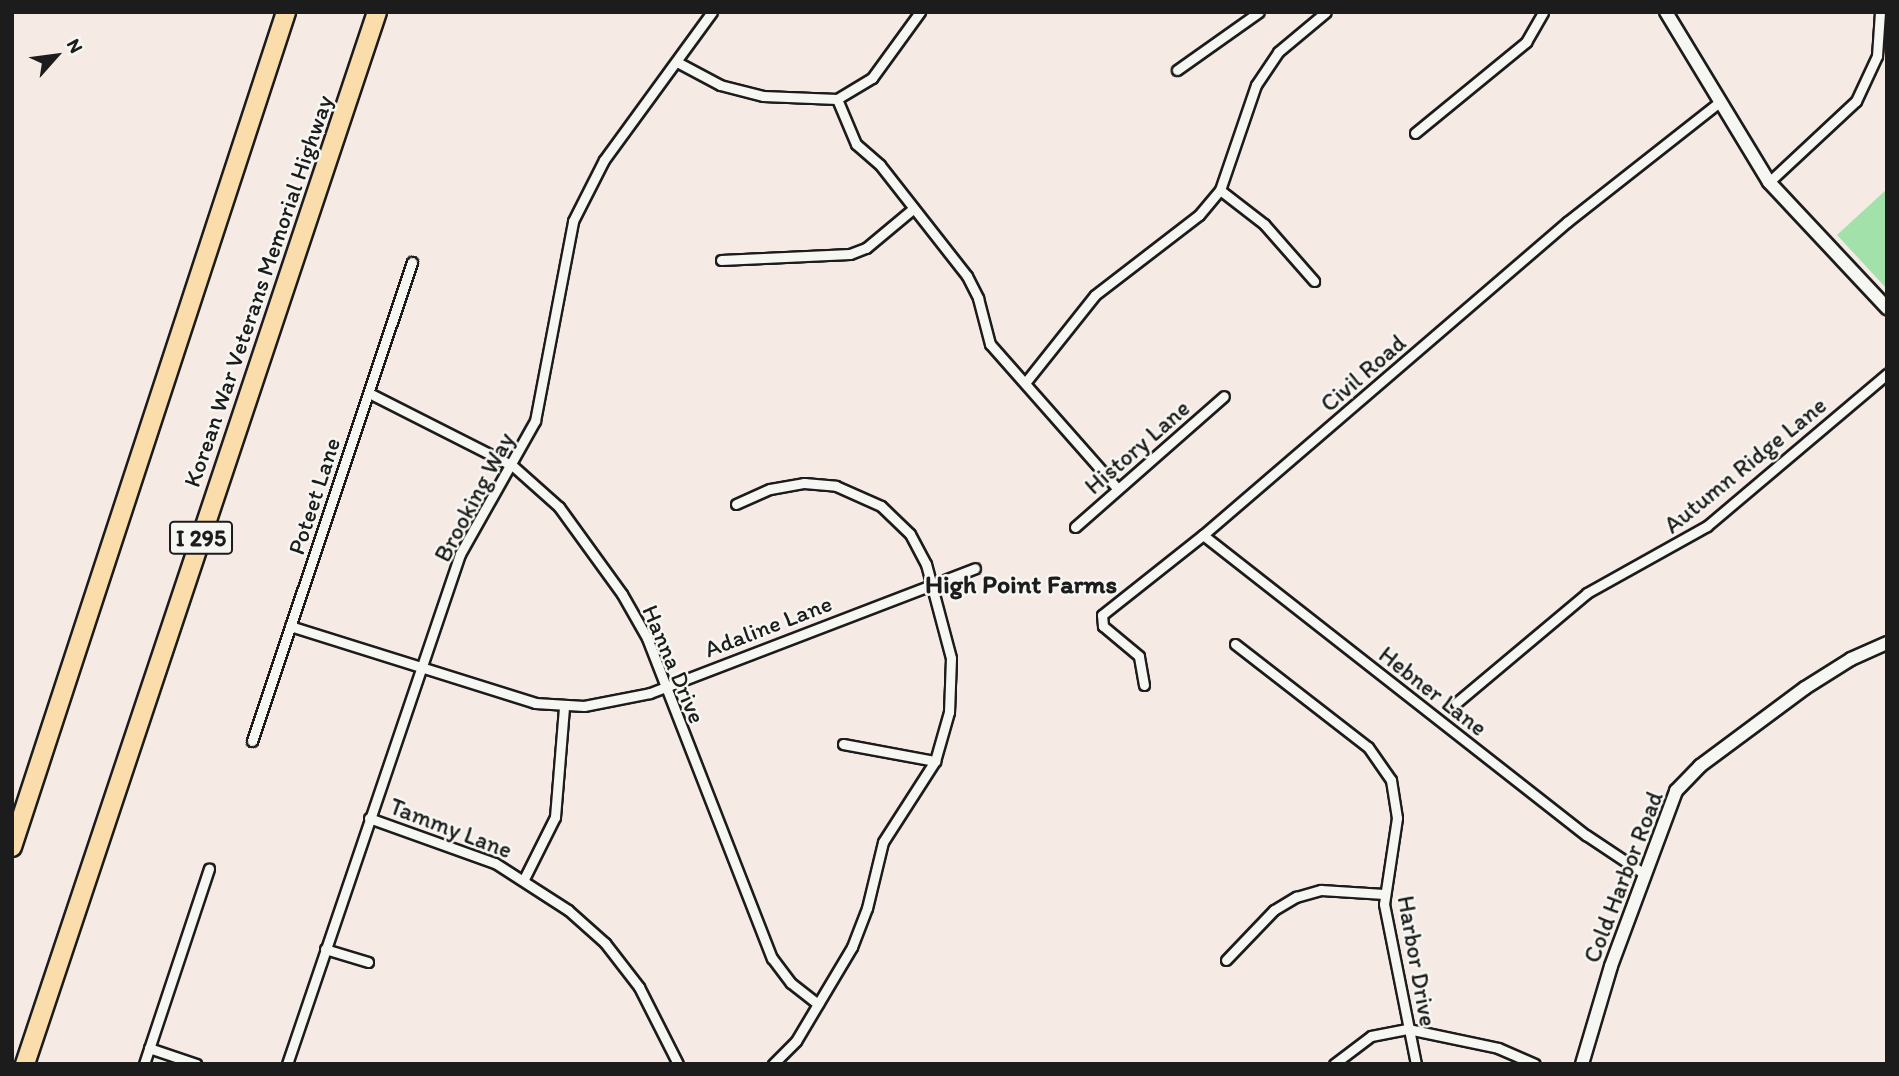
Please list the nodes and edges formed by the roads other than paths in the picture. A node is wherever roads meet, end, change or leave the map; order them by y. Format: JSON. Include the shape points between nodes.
{"nodes":[{"id":1,"x":286,"y":12,"type":"edge"},
{"id":2,"x":377,"y":12,"type":"edge"},
{"id":3,"x":712,"y":12,"type":"edge"},
{"id":4,"x":920,"y":12,"type":"edge"},
{"id":5,"x":1259,"y":12,"type":"edge"},
{"id":6,"x":1326,"y":12,"type":"edge"},
{"id":7,"x":1543,"y":12,"type":"edge"},
{"id":8,"x":1666,"y":12,"type":"edge"},
{"id":9,"x":1880,"y":12,"type":"edge"},
{"id":10,"x":677,"y":61,"type":"junction"},
{"id":11,"x":1177,"y":70,"type":"dead end"},
{"id":12,"x":837,"y":99,"type":"junction"},
{"id":13,"x":1717,"y":103,"type":"junction"},
{"id":14,"x":1415,"y":133,"type":"dead end"},
{"id":15,"x":1769,"y":182,"type":"junction"},
{"id":16,"x":1220,"y":190,"type":"junction"},
{"id":17,"x":914,"y":208,"type":"junction"},
{"id":18,"x":721,"y":260,"type":"dead end"},
{"id":19,"x":412,"y":262,"type":"dead end"},
{"id":20,"x":1314,"y":281,"type":"dead end"},
{"id":21,"x":1887,"y":308,"type":"edge"},
{"id":22,"x":1887,"y":374,"type":"edge"},
{"id":23,"x":1025,"y":383,"type":"junction"},
{"id":24,"x":369,"y":393,"type":"junction"},
{"id":25,"x":1224,"y":396,"type":"dead end"},
{"id":26,"x":513,"y":466,"type":"junction"},
{"id":27,"x":1118,"y":489,"type":"junction"},
{"id":28,"x":736,"y":504,"type":"dead end"},
{"id":29,"x":1075,"y":527,"type":"dead end"},
{"id":30,"x":1203,"y":535,"type":"junction"},
{"id":31,"x":975,"y":568,"type":"dead end"},
{"id":32,"x":933,"y":583,"type":"junction"},
{"id":33,"x":290,"y":626,"type":"junction"},
{"id":34,"x":1887,"y":643,"type":"edge"},
{"id":35,"x":1236,"y":644,"type":"dead end"},
{"id":36,"x":421,"y":668,"type":"junction"},
{"id":37,"x":1144,"y":685,"type":"dead end"},
{"id":38,"x":666,"y":687,"type":"junction"},
{"id":39,"x":1456,"y":703,"type":"dead end"},
{"id":40,"x":564,"y":707,"type":"junction"},
{"id":41,"x":252,"y":741,"type":"dead end"},
{"id":42,"x":843,"y":744,"type":"dead end"},
{"id":43,"x":935,"y":761,"type":"junction"},
{"id":44,"x":369,"y":818,"type":"junction"},
{"id":45,"x":12,"y":847,"type":"edge"},
{"id":46,"x":209,"y":869,"type":"dead end"},
{"id":47,"x":1643,"y":873,"type":"junction"},
{"id":48,"x":524,"y":879,"type":"junction"},
{"id":49,"x":1384,"y":894,"type":"junction"},
{"id":50,"x":326,"y":950,"type":"junction"},
{"id":51,"x":1226,"y":960,"type":"dead end"},
{"id":52,"x":368,"y":962,"type":"dead end"},
{"id":53,"x":818,"y":1004,"type":"junction"},
{"id":54,"x":1408,"y":1029,"type":"junction"},
{"id":55,"x":149,"y":1048,"type":"junction"},
{"id":56,"x":25,"y":1064,"type":"edge"},
{"id":57,"x":144,"y":1064,"type":"edge"},
{"id":58,"x":195,"y":1064,"type":"edge"},
{"id":59,"x":287,"y":1064,"type":"edge"},
{"id":60,"x":678,"y":1064,"type":"edge"},
{"id":61,"x":774,"y":1064,"type":"edge"},
{"id":62,"x":1334,"y":1064,"type":"edge"},
{"id":63,"x":1416,"y":1064,"type":"edge"},
{"id":64,"x":1535,"y":1064,"type":"edge"},
{"id":65,"x":1582,"y":1064,"type":"edge"}],
"edges":[{"from":1,"to":45,"type":"highway"},
{"from":2,"to":56,"type":"highway","name":"Korean War Veterans Memorial Highway","number":"I 295"},
{"from":3,"to":10,"type":"street","name":"Brooking Way"},
{"from":4,"to":12,"type":"street","via":[[872,78]]},
{"from":5,"to":11,"type":"street"},
{"from":6,"to":16,"type":"street","via":[[1278,52],[1256,85],[1237,153]]},
{"from":7,"to":14,"type":"street","via":[[1526,42]]},
{"from":8,"to":13,"type":"main road"},
{"from":9,"to":15,"type":"street","via":[[1877,57],[1856,101]]},
{"from":10,"to":12,"type":"street","via":[[720,85],[763,96]]},
{"from":10,"to":26,"type":"street","name":"Brooking Way","via":[[604,160],[573,221],[560,273],[541,401]]},
{"from":12,"to":17,"type":"street","via":[[856,144],[880,165]]},
{"from":13,"to":15,"type":"main road"},
{"from":13,"to":30,"type":"street","name":"Civil Road","via":[[1567,222]]},
{"from":15,"to":21,"type":"main road"},
{"from":16,"to":20,"type":"street","via":[[1264,224]]},
{"from":16,"to":23,"type":"street","via":[[1199,215],[1095,295]]},
{"from":17,"to":18,"type":"street","via":[[866,248],[850,254]]},
{"from":17,"to":23,"type":"street","via":[[967,276],[990,344]]},
{"from":19,"to":24,"type":"street","name":"Poteet Lane"},
{"from":22,"to":39,"type":"street","name":"Autumn Ridge Lane","via":[[1707,526],[1587,593]]},
{"from":23,"to":27,"type":"street"},
{"from":24,"to":26,"type":"street","name":"Hanna Drive"},
{"from":24,"to":33,"type":"street","name":"Poteet Lane"},
{"from":25,"to":27,"type":"street","name":"History Lane"},
{"from":26,"to":36,"type":"street","name":"Brooking Way","via":[[460,554]]},
{"from":26,"to":38,"type":"street","name":"Hanna Drive","via":[[559,507],[622,594],[647,638]]},
{"from":27,"to":29,"type":"street","name":"History Lane"},
{"from":28,"to":32,"type":"street","via":[[788,484],[820,483],[851,491],[881,506],[910,534]]},
{"from":30,"to":37,"type":"street","name":"Civil Road","via":[[1102,615],[1103,626],[1139,656]]},
{"from":30,"to":47,"type":"street","name":"Hebner Lane","via":[[1587,835]]},
{"from":31,"to":32,"type":"street","name":"Adaline Lane"},
{"from":32,"to":38,"type":"street","name":"Adaline Lane"},
{"from":32,"to":43,"type":"street","via":[[952,675],[946,727]]},
{"from":33,"to":36,"type":"street","name":"Adaline Lane"},
{"from":33,"to":41,"type":"street","name":"Poteet Lane"},
{"from":34,"to":47,"type":"main road","name":"Cold Harbor Road","via":[[1835,667],[1693,771],[1669,803]]},
{"from":35,"to":49,"type":"street","name":"Harbor Drive","via":[[1368,747],[1385,768],[1397,818]]},
{"from":36,"to":40,"type":"street","name":"Adaline Lane","via":[[535,704]]},
{"from":36,"to":44,"type":"street","name":"Brooking Way"},
{"from":38,"to":40,"type":"street","name":"Adaline Lane","via":[[616,701]]},
{"from":38,"to":53,"type":"street","name":"Hanna Drive","via":[[765,943],[791,983]]},
{"from":40,"to":48,"type":"street","via":[[555,817]]},
{"from":42,"to":43,"type":"street"},
{"from":43,"to":53,"type":"street","via":[[883,842],[861,928]]},
{"from":44,"to":48,"type":"street","name":"Tammy Lane","via":[[482,857]]},
{"from":44,"to":50,"type":"street","name":"Brooking Way"},
{"from":46,"to":55,"type":"street"},
{"from":47,"to":65,"type":"main road","name":"Cold Harbor Road"},
{"from":48,"to":60,"type":"street","name":"Tammy Lane","via":[[585,924],[622,964],[654,1011]]},
{"from":49,"to":51,"type":"street","via":[[1321,890],[1296,897],[1274,910]]},
{"from":49,"to":54,"type":"street","name":"Harbor Drive"},
{"from":50,"to":52,"type":"street"},
{"from":50,"to":59,"type":"street","name":"Brooking Way"},
{"from":53,"to":61,"type":"street","via":[[796,1041]]},
{"from":54,"to":62,"type":"street","via":[[1371,1036]]},
{"from":54,"to":63,"type":"street","name":"Harbor Drive"},
{"from":54,"to":64,"type":"street","via":[[1498,1048]]},
{"from":55,"to":57,"type":"street"},
{"from":55,"to":58,"type":"street"}]}
